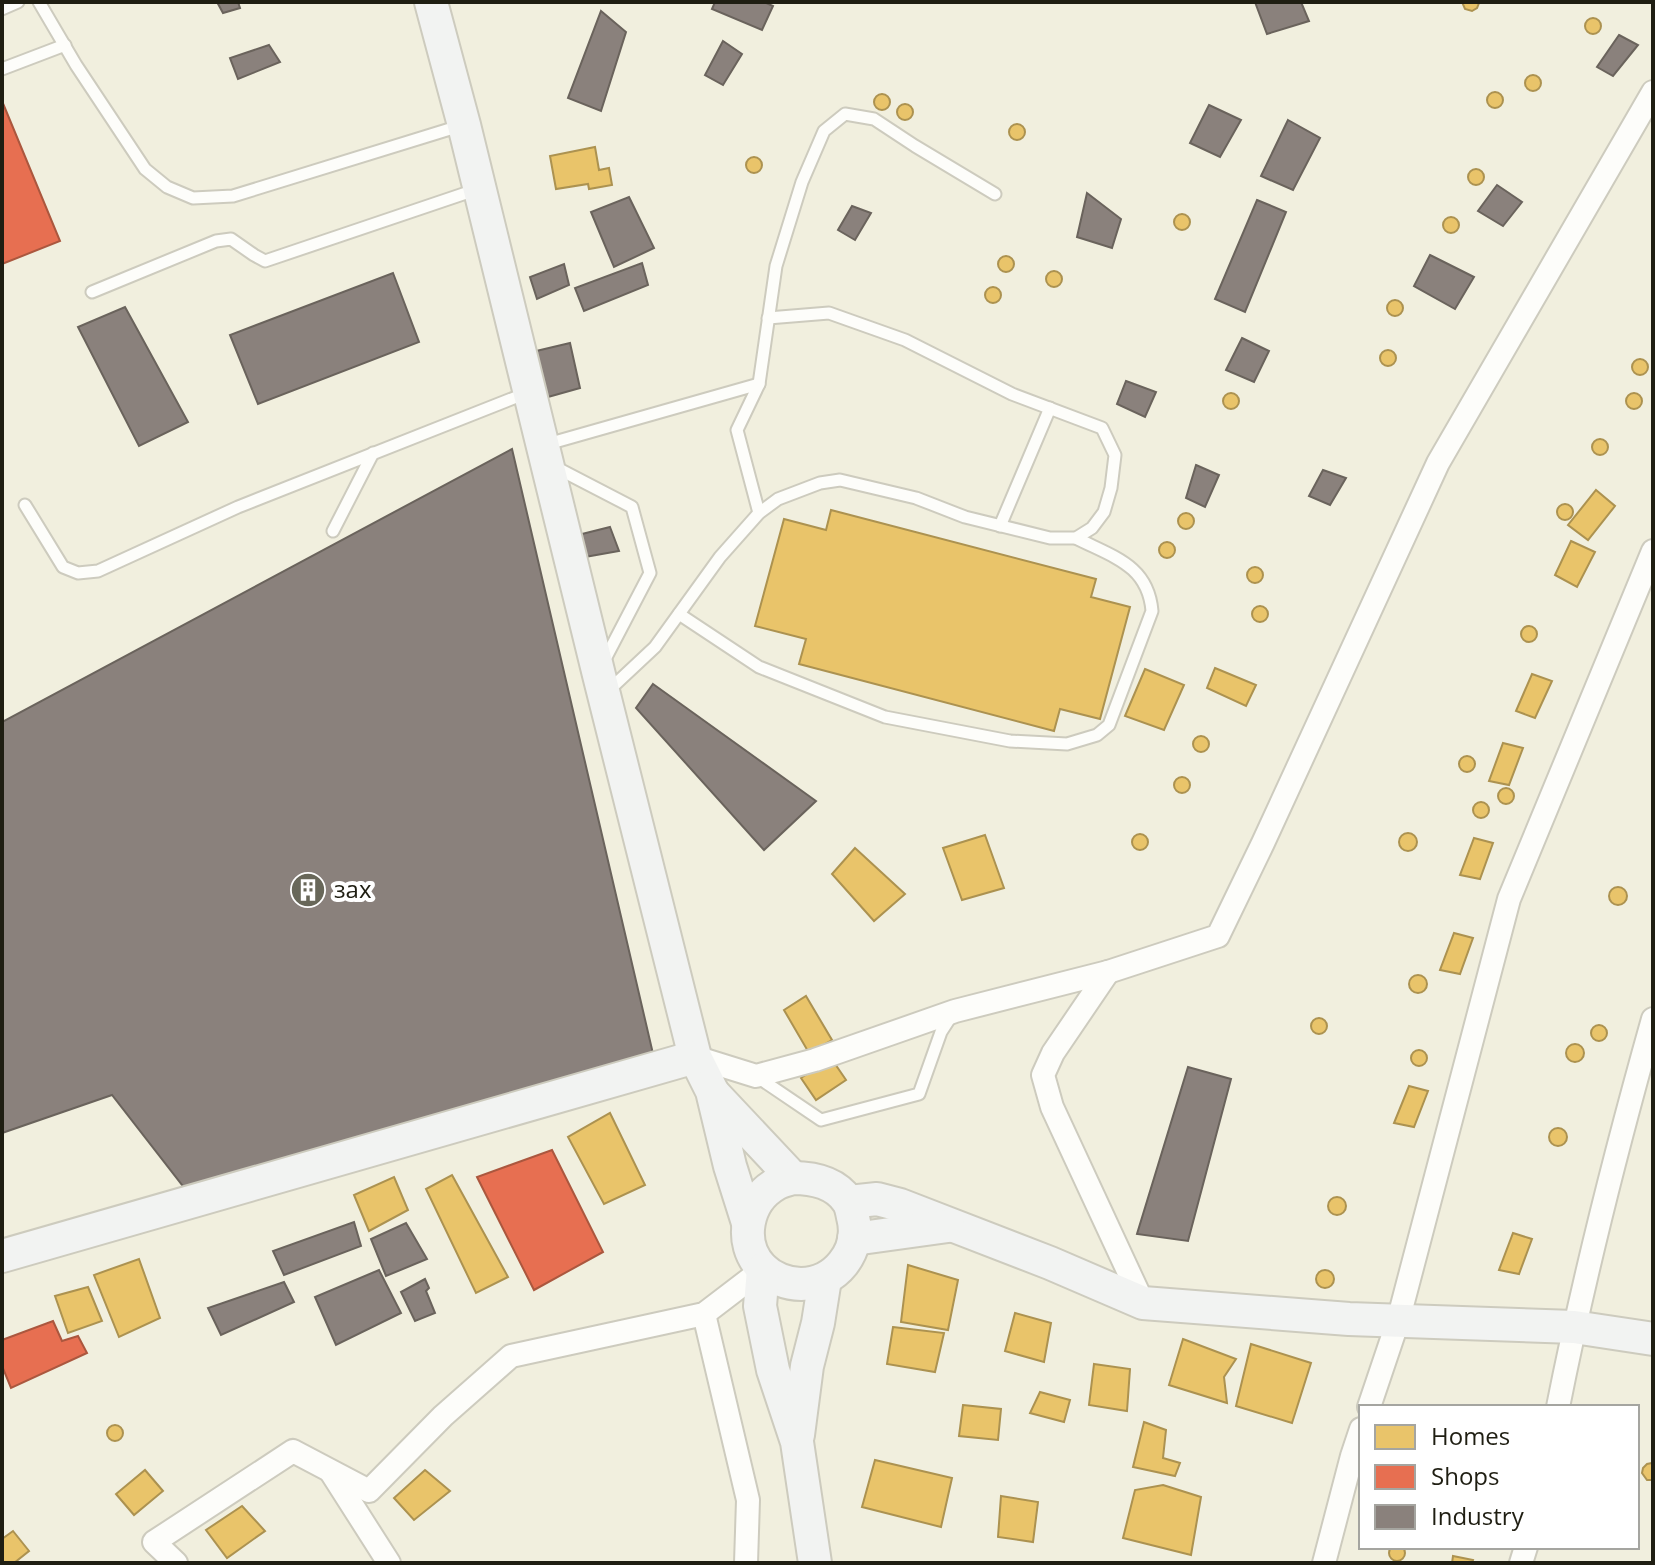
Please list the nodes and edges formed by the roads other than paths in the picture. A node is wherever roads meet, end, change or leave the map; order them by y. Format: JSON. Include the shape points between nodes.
{"nodes":[{"id":1,"x":18,"y":2,"type":"edge"},
{"id":2,"x":39,"y":2,"type":"edge"},
{"id":3,"x":431,"y":2,"type":"edge"},
{"id":4,"x":2,"y":9,"type":"edge"},
{"id":5,"x":65,"y":45,"type":"junction"},
{"id":6,"x":2,"y":69,"type":"edge"},
{"id":7,"x":1653,"y":92,"type":"edge"},
{"id":8,"x":464,"y":125,"type":"junction"},
{"id":9,"x":479,"y":189,"type":"junction"},
{"id":10,"x":995,"y":194,"type":"dead end"},
{"id":11,"x":92,"y":292,"type":"dead end"},
{"id":12,"x":768,"y":318,"type":"junction"},
{"id":13,"x":759,"y":384,"type":"junction"},
{"id":14,"x":529,"y":391,"type":"junction"},
{"id":15,"x":1050,"y":408,"type":"junction"},
{"id":16,"x":373,"y":453,"type":"junction"},
{"id":17,"x":544,"y":454,"type":"junction"},
{"id":18,"x":25,"y":505,"type":"dead end"},
{"id":19,"x":759,"y":513,"type":"junction"},
{"id":20,"x":1000,"y":526,"type":"junction"},
{"id":21,"x":333,"y":531,"type":"dead end"},
{"id":22,"x":1076,"y":538,"type":"junction"},
{"id":23,"x":1653,"y":551,"type":"edge"},
{"id":24,"x":679,"y":614,"type":"junction"},
{"id":25,"x":601,"y":685,"type":"junction"},
{"id":26,"x":1108,"y":972,"type":"junction"},
{"id":27,"x":955,"y":1011,"type":"junction"},
{"id":28,"x":1653,"y":1019,"type":"edge"},
{"id":29,"x":695,"y":1057,"type":"junction"},
{"id":30,"x":756,"y":1076,"type":"junction"},
{"id":31,"x":712,"y":1091,"type":"junction"},
{"id":32,"x":793,"y":1178,"type":"junction"},
{"id":33,"x":849,"y":1202,"type":"junction"},
{"id":34,"x":748,"y":1223,"type":"junction"},
{"id":35,"x":951,"y":1226,"type":"junction"},
{"id":36,"x":854,"y":1239,"type":"junction"},
{"id":37,"x":2,"y":1256,"type":"edge"},
{"id":38,"x":763,"y":1269,"type":"junction"},
{"id":39,"x":825,"y":1279,"type":"junction"},
{"id":40,"x":1143,"y":1303,"type":"junction"},
{"id":41,"x":704,"y":1314,"type":"junction"},
{"id":42,"x":1398,"y":1321,"type":"junction"},
{"id":43,"x":1574,"y":1327,"type":"junction"},
{"id":44,"x":1653,"y":1339,"type":"edge"},
{"id":45,"x":1370,"y":1405,"type":"edge"},
{"id":46,"x":1558,"y":1405,"type":"edge"},
{"id":47,"x":1359,"y":1435,"type":"edge"},
{"id":48,"x":797,"y":1442,"type":"junction"},
{"id":49,"x":331,"y":1471,"type":"junction"},
{"id":50,"x":176,"y":1563,"type":"edge"},
{"id":51,"x":389,"y":1563,"type":"edge"},
{"id":52,"x":746,"y":1563,"type":"edge"},
{"id":53,"x":815,"y":1563,"type":"edge"},
{"id":54,"x":1324,"y":1563,"type":"edge"}],
"edges":[{"from":1,"to":4,"type":"lane"},
{"from":2,"to":5,"type":"lane"},
{"from":3,"to":8,"type":"street"},
{"from":5,"to":6,"type":"lane"},
{"from":5,"to":8,"type":"lane","via":[[145,169],[167,187],[193,198],[233,196]]},
{"from":7,"to":26,"type":"street","via":[[1438,463],[1218,936]]},
{"from":8,"to":9,"type":"street"},
{"from":9,"to":11,"type":"lane","via":[[265,261],[231,239],[216,241]]},
{"from":9,"to":14,"type":"street"},
{"from":10,"to":12,"type":"lane","via":[[874,119],[845,114],[824,131],[802,182],[776,266]]},
{"from":12,"to":13,"type":"lane"},
{"from":12,"to":15,"type":"lane","via":[[829,313],[905,340]]},
{"from":13,"to":17,"type":"lane"},
{"from":13,"to":19,"type":"lane","via":[[737,430]]},
{"from":14,"to":16,"type":"lane"},
{"from":14,"to":17,"type":"street"},
{"from":15,"to":20,"type":"lane"},
{"from":15,"to":22,"type":"lane","via":[[1102,428],[1115,455],[1104,512]]},
{"from":16,"to":18,"type":"lane","via":[[98,571],[78,573],[63,567]]},
{"from":16,"to":21,"type":"lane"},
{"from":17,"to":25,"type":"street"},
{"from":17,"to":25,"type":"lane","via":[[632,507],[650,573],[610,647]]},
{"from":19,"to":20,"type":"lane","via":[[778,499],[840,480]]},
{"from":19,"to":24,"type":"lane"},
{"from":20,"to":22,"type":"lane","via":[[1050,538]]},
{"from":22,"to":24,"type":"lane","via":[[1137,571],[1150,594],[1152,611],[1109,725],[1097,735],[1067,744],[1010,741],[885,717],[759,667]]},
{"from":23,"to":42,"type":"street","via":[[1509,899]]},
{"from":24,"to":25,"type":"lane","via":[[655,647]]},
{"from":25,"to":29,"type":"street"},
{"from":26,"to":27,"type":"street"},
{"from":26,"to":40,"type":"street","via":[[1043,1075],[1052,1107]]},
{"from":27,"to":30,"type":"street"},
{"from":27,"to":30,"type":"lane","via":[[941,1032],[919,1094],[821,1120]]},
{"from":28,"to":43,"type":"street"},
{"from":29,"to":30,"type":"street"},
{"from":29,"to":31,"type":"street"},
{"from":29,"to":37,"type":"street"},
{"from":31,"to":32,"type":"street"},
{"from":31,"to":34,"type":"street"},
{"from":32,"to":33,"type":"street","via":[[826,1183]]},
{"from":32,"to":34,"type":"street","via":[[763,1193]]},
{"from":33,"to":35,"type":"street","via":[[877,1199]]},
{"from":33,"to":36,"type":"street"},
{"from":34,"to":38,"type":"street","via":[[753,1255]]},
{"from":35,"to":36,"type":"street"},
{"from":35,"to":40,"type":"street"},
{"from":36,"to":39,"type":"street","via":[[849,1256]]},
{"from":38,"to":39,"type":"street","via":[[792,1284]]},
{"from":38,"to":41,"type":"street"},
{"from":38,"to":48,"type":"street","via":[[760,1306],[773,1370]]},
{"from":39,"to":48,"type":"street"},
{"from":40,"to":42,"type":"street"},
{"from":41,"to":49,"type":"street","via":[[511,1356],[369,1491]]},
{"from":41,"to":52,"type":"street","via":[[748,1500]]},
{"from":42,"to":43,"type":"street"},
{"from":42,"to":45,"type":"street"},
{"from":43,"to":44,"type":"street"},
{"from":43,"to":46,"type":"street"},
{"from":47,"to":54,"type":"street"},
{"from":48,"to":53,"type":"street"},
{"from":49,"to":50,"type":"street","via":[[293,1451],[154,1542]]},
{"from":49,"to":51,"type":"street"}]}
